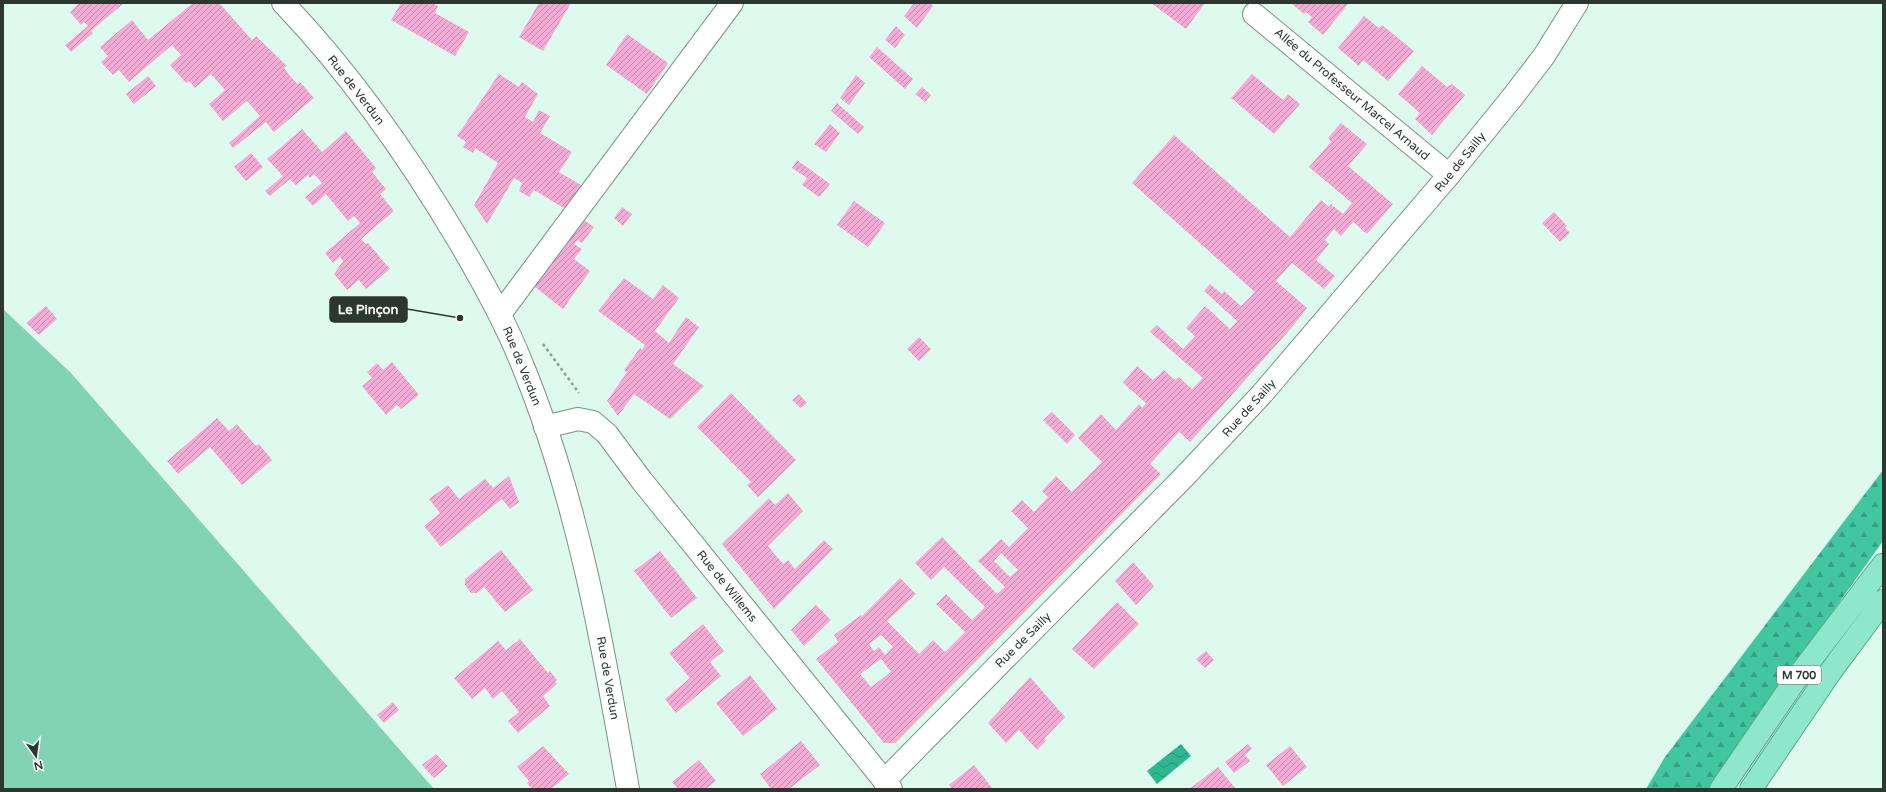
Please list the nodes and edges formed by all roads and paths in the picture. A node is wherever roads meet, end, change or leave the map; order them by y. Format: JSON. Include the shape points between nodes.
{"nodes":[{"id":1,"x":283,"y":3,"type":"edge"},
{"id":2,"x":732,"y":3,"type":"edge"},
{"id":3,"x":1577,"y":3,"type":"edge"},
{"id":4,"x":1254,"y":14,"type":"dead end"},
{"id":5,"x":1449,"y":175,"type":"junction"},
{"id":6,"x":500,"y":314,"type":"junction"},
{"id":7,"x":542,"y":343,"type":"dead end"},
{"id":8,"x":593,"y":422,"type":"junction"},
{"id":9,"x":546,"y":427,"type":"junction"},
{"id":10,"x":1883,"y":565,"type":"edge"},
{"id":11,"x":1883,"y":600,"type":"edge"},
{"id":12,"x":888,"y":785,"type":"edge"},
{"id":13,"x":628,"y":789,"type":"edge"},
{"id":14,"x":1721,"y":789,"type":"edge"},
{"id":15,"x":1751,"y":789,"type":"edge"}],
"edges":[{"from":1,"to":6,"type":"street","name":"Rue de Verdun","via":[[340,68],[384,125],[444,217]]},
{"from":2,"to":6,"type":"street"},
{"from":3,"to":5,"type":"street","name":"Rue de Sailly","via":[[1544,56]]},
{"from":4,"to":5,"type":"street","name":"Allée du Professeur Marcel Arnaud"},
{"from":5,"to":12,"type":"street","name":"Rue de Sailly","via":[[1261,395]]},
{"from":6,"to":9,"type":"street","name":"Rue de Verdun","via":[[523,365]]},
{"from":7,"to":8,"type":"path","via":[[579,393]]},
{"from":8,"to":9,"type":"street","via":[[578,419]]},
{"from":8,"to":12,"type":"street","name":"Rue de Willems","via":[[607,434]]},
{"from":9,"to":13,"type":"street","name":"Rue de Verdun","via":[[564,483],[596,610]]},
{"from":10,"to":14,"type":"highway","number":"M 700","via":[[1796,679]]},
{"from":11,"to":15,"type":"highway","number":"M 700","via":[[1831,670]]}]}
